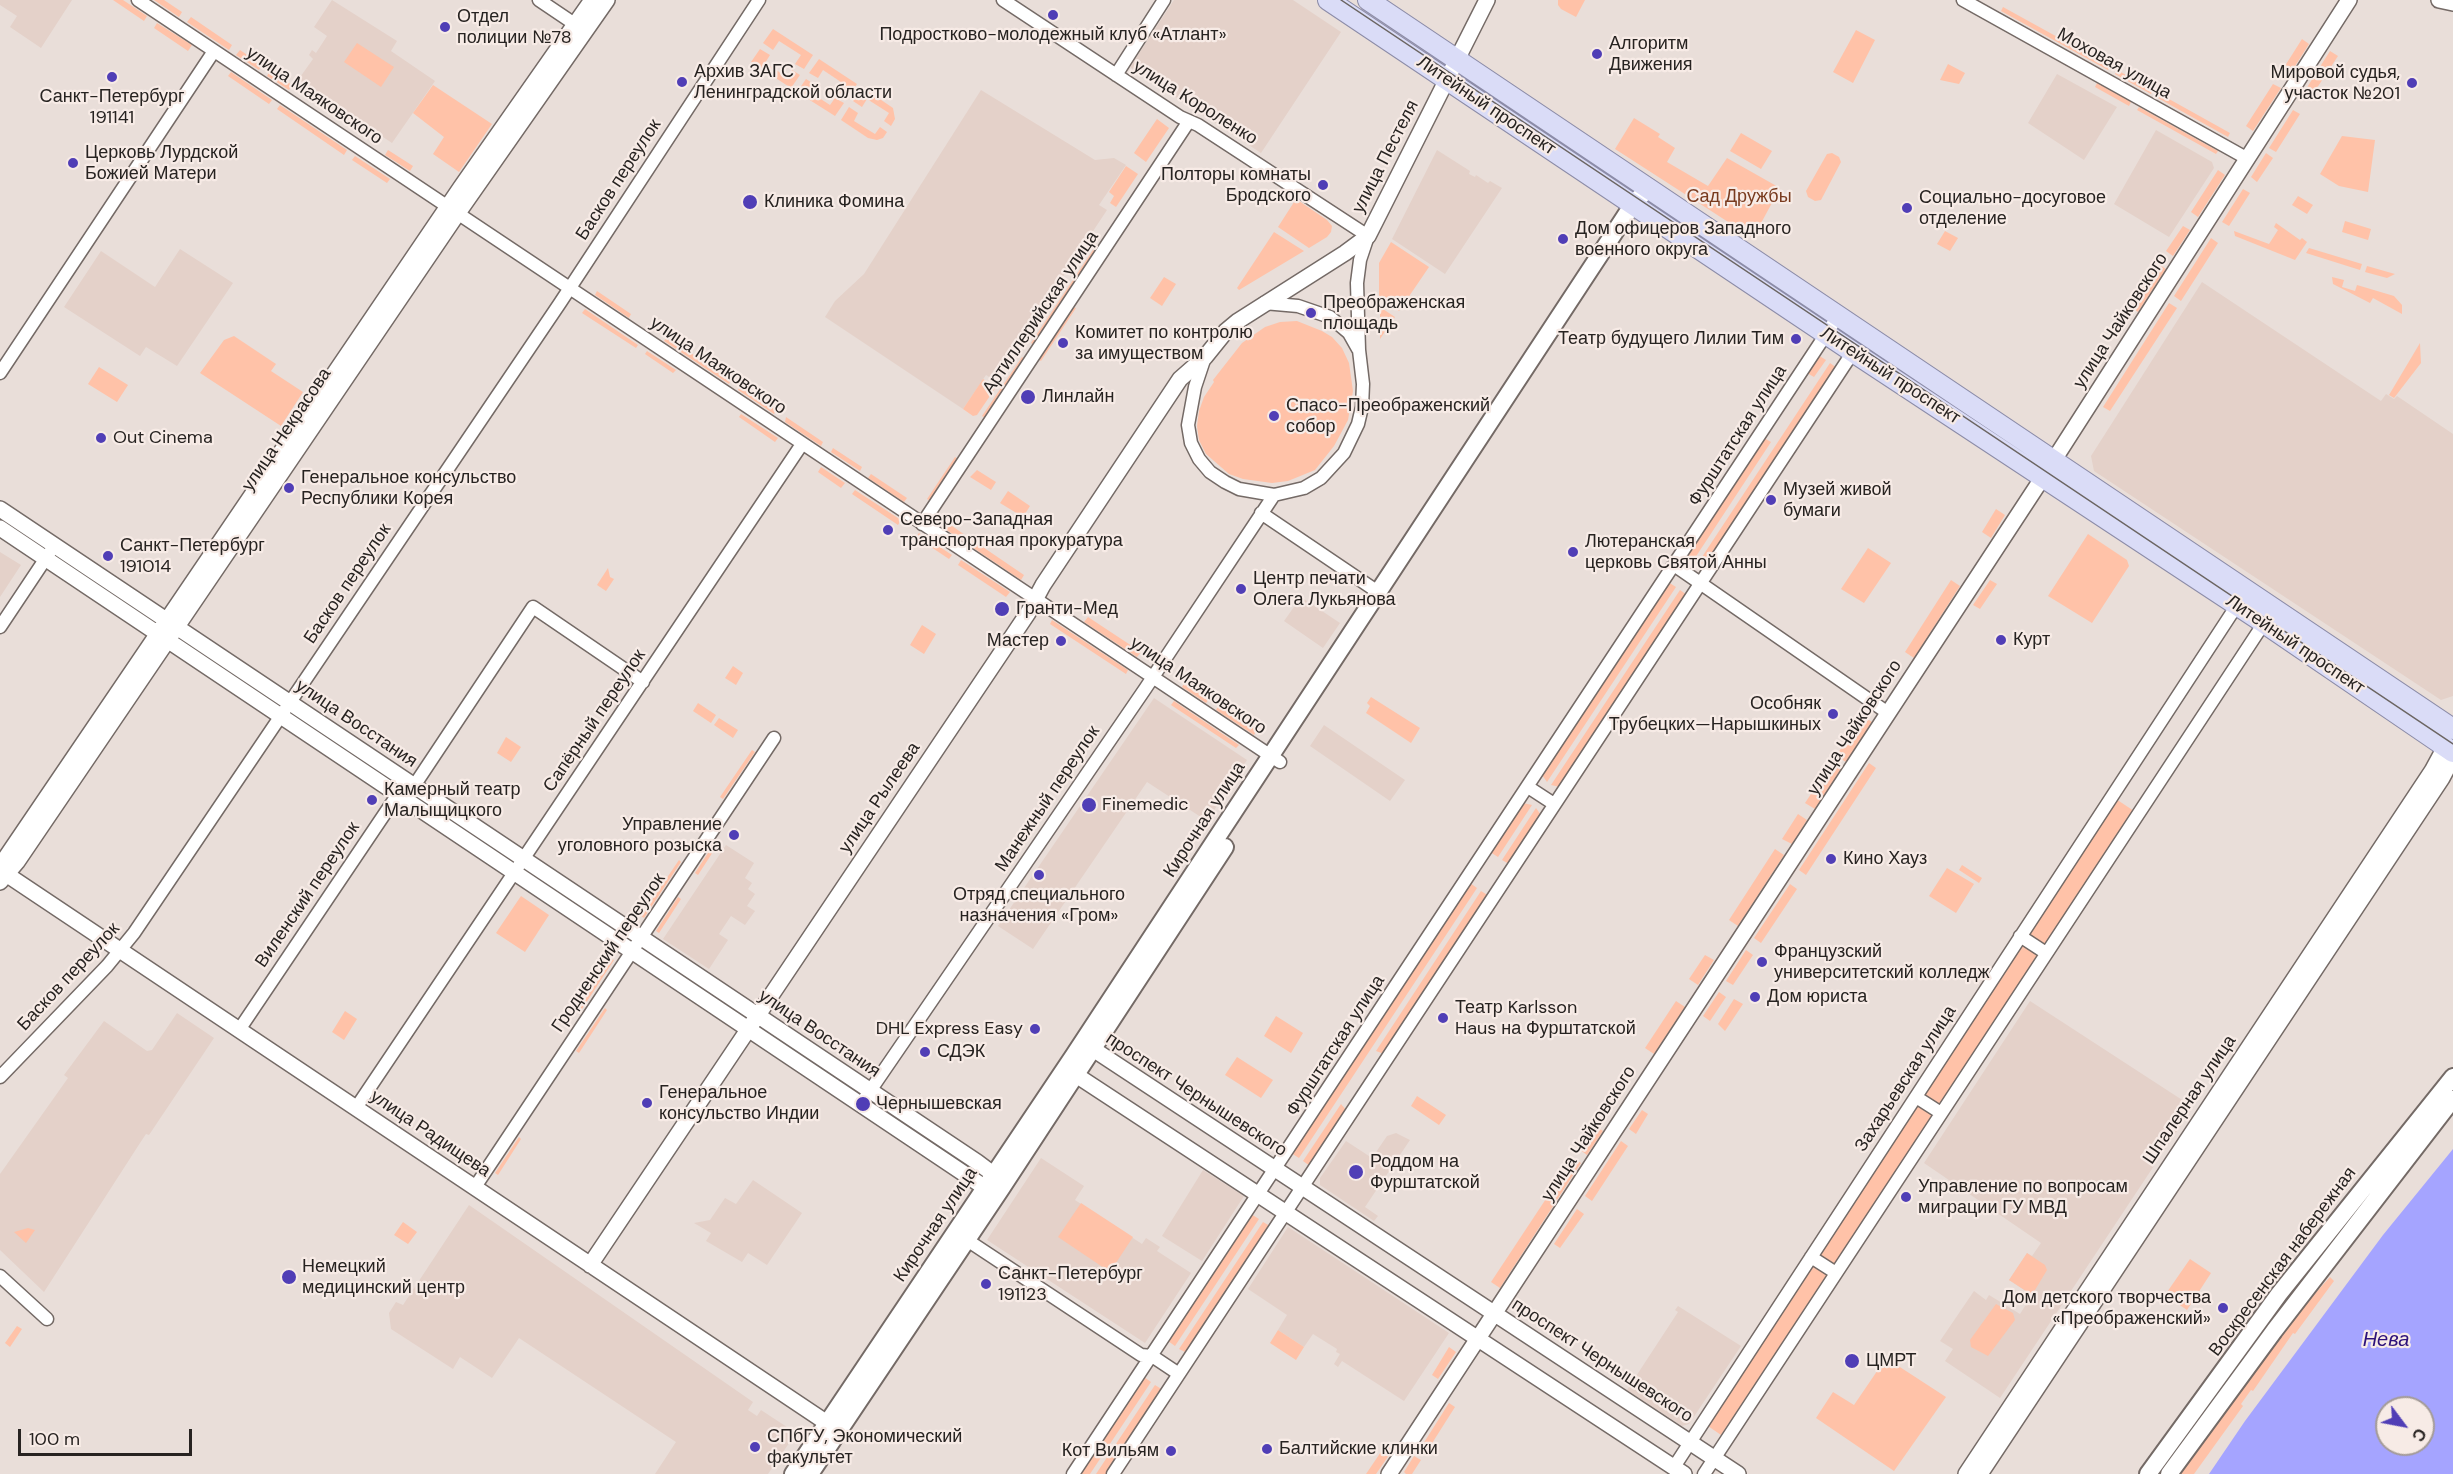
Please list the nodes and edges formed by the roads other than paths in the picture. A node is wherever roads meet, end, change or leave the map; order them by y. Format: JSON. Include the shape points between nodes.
{"nodes":[{"id":1,"x":138,"y":0,"type":"edge"},
{"id":2,"x":538,"y":0,"type":"edge"},
{"id":3,"x":592,"y":0,"type":"edge"},
{"id":4,"x":607,"y":0,"type":"edge"},
{"id":5,"x":759,"y":0,"type":"edge"},
{"id":6,"x":1003,"y":0,"type":"edge"},
{"id":7,"x":1164,"y":0,"type":"edge"},
{"id":8,"x":1328,"y":0,"type":"edge"},
{"id":9,"x":1368,"y":0,"type":"edge"},
{"id":10,"x":1487,"y":0,"type":"edge"},
{"id":11,"x":1963,"y":0,"type":"edge"},
{"id":12,"x":2349,"y":0,"type":"edge"},
{"id":13,"x":2439,"y":0,"type":"edge"},
{"id":14,"x":2453,"y":3,"type":"edge"},
{"id":15,"x":580,"y":28,"type":"junction"},
{"id":16,"x":214,"y":51,"type":"junction"},
{"id":17,"x":1457,"y":61,"type":"junction"},
{"id":18,"x":1116,"y":75,"type":"junction"},
{"id":19,"x":1447,"y":80,"type":"junction"},
{"id":20,"x":1189,"y":121,"type":"junction"},
{"id":21,"x":2248,"y":159,"type":"junction"},
{"id":22,"x":1649,"y":188,"type":"junction"},
{"id":23,"x":1636,"y":206,"type":"junction"},
{"id":24,"x":453,"y":210,"type":"junction"},
{"id":25,"x":1368,"y":236,"type":"junction"},
{"id":26,"x":569,"y":288,"type":"junction"},
{"id":27,"x":1263,"y":303,"type":"junction"},
{"id":28,"x":1838,"y":316,"type":"junction"},
{"id":29,"x":1826,"y":334,"type":"junction"},
{"id":30,"x":1359,"y":350,"type":"junction"},
{"id":31,"x":1853,"y":352,"type":"junction"},
{"id":32,"x":1205,"y":357,"type":"junction"},
{"id":33,"x":0,"y":374,"type":"edge"},
{"id":34,"x":802,"y":444,"type":"junction"},
{"id":35,"x":2054,"y":460,"type":"junction"},
{"id":36,"x":2043,"y":477,"type":"junction"},
{"id":37,"x":1274,"y":495,"type":"junction"},
{"id":38,"x":0,"y":509,"type":"edge"},
{"id":39,"x":1261,"y":513,"type":"junction"},
{"id":40,"x":922,"y":524,"type":"junction"},
{"id":41,"x":0,"y":528,"type":"edge"},
{"id":42,"x":50,"y":552,"type":"junction"},
{"id":43,"x":1674,"y":566,"type":"junction"},
{"id":44,"x":1700,"y":583,"type":"junction"},
{"id":45,"x":1378,"y":592,"type":"junction"},
{"id":46,"x":2242,"y":598,"type":"junction"},
{"id":47,"x":1035,"y":600,"type":"junction"},
{"id":48,"x":2264,"y":623,"type":"junction"},
{"id":49,"x":0,"y":627,"type":"edge"},
{"id":50,"x":168,"y":631,"type":"junction"},
{"id":51,"x":1152,"y":677,"type":"junction"},
{"id":52,"x":643,"y":682,"type":"junction"},
{"id":53,"x":285,"y":709,"type":"junction"},
{"id":54,"x":1888,"y":713,"type":"junction"},
{"id":55,"x":2453,"y":729,"type":"edge"},
{"id":56,"x":774,"y":738,"type":"dead end"},
{"id":57,"x":2450,"y":752,"type":"edge"},
{"id":58,"x":1275,"y":759,"type":"junction"},
{"id":59,"x":414,"y":786,"type":"junction"},
{"id":60,"x":1528,"y":787,"type":"junction"},
{"id":61,"x":398,"y":794,"type":"junction"},
{"id":62,"x":1554,"y":804,"type":"junction"},
{"id":63,"x":519,"y":866,"type":"junction"},
{"id":64,"x":2,"y":873,"type":"edge"},
{"id":65,"x":2020,"y":936,"type":"junction"},
{"id":66,"x":637,"y":945,"type":"junction"},
{"id":67,"x":120,"y":950,"type":"junction"},
{"id":68,"x":2046,"y":953,"type":"junction"},
{"id":69,"x":753,"y":1022,"type":"junction"},
{"id":70,"x":239,"y":1030,"type":"junction"},
{"id":71,"x":1093,"y":1049,"type":"junction"},
{"id":72,"x":1074,"y":1055,"type":"junction"},
{"id":73,"x":2453,"y":1064,"type":"edge"},
{"id":74,"x":1076,"y":1075,"type":"junction"},
{"id":75,"x":0,"y":1077,"type":"edge"},
{"id":76,"x":2453,"y":1077,"type":"edge"},
{"id":77,"x":866,"y":1097,"type":"junction"},
{"id":78,"x":1916,"y":1097,"type":"junction"},
{"id":79,"x":2453,"y":1099,"type":"edge"},
{"id":80,"x":356,"y":1108,"type":"junction"},
{"id":81,"x":1941,"y":1113,"type":"junction"},
{"id":82,"x":2453,"y":1113,"type":"edge"},
{"id":83,"x":2407,"y":1133,"type":"junction"},
{"id":84,"x":2403,"y":1165,"type":"junction"},
{"id":85,"x":1276,"y":1169,"type":"junction"},
{"id":86,"x":993,"y":1183,"type":"junction"},
{"id":87,"x":1302,"y":1186,"type":"junction"},
{"id":88,"x":474,"y":1187,"type":"junction"},
{"id":89,"x":1260,"y":1194,"type":"junction"},
{"id":90,"x":1286,"y":1211,"type":"junction"},
{"id":91,"x":967,"y":1240,"type":"junction"},
{"id":92,"x":1811,"y":1257,"type":"junction"},
{"id":93,"x":590,"y":1265,"type":"junction"},
{"id":94,"x":1836,"y":1273,"type":"junction"},
{"id":95,"x":0,"y":1275,"type":"edge"},
{"id":96,"x":1494,"y":1314,"type":"junction"},
{"id":97,"x":48,"y":1318,"type":"dead end"},
{"id":98,"x":1478,"y":1339,"type":"junction"},
{"id":99,"x":1152,"y":1356,"type":"junction"},
{"id":100,"x":1179,"y":1374,"type":"junction"},
{"id":101,"x":833,"y":1427,"type":"junction"},
{"id":102,"x":1690,"y":1443,"type":"junction"},
{"id":103,"x":1714,"y":1458,"type":"junction"},
{"id":104,"x":1679,"y":1471,"type":"edge"},
{"id":105,"x":793,"y":1474,"type":"edge"},
{"id":106,"x":810,"y":1474,"type":"edge"},
{"id":107,"x":1073,"y":1474,"type":"edge"},
{"id":108,"x":1113,"y":1474,"type":"edge"},
{"id":109,"x":1389,"y":1474,"type":"edge"},
{"id":110,"x":1704,"y":1474,"type":"edge"},
{"id":111,"x":1738,"y":1474,"type":"edge"},
{"id":112,"x":1966,"y":1474,"type":"edge"},
{"id":113,"x":1980,"y":1474,"type":"edge"},
{"id":114,"x":2148,"y":1474,"type":"edge"},
{"id":115,"x":2169,"y":1474,"type":"edge"}],
"edges":[{"from":1,"to":16,"type":"street","name":"улица Маяковского"},
{"from":2,"to":15,"type":"street"},
{"from":3,"to":15,"type":"street","name":"улица Некрасова"},
{"from":4,"to":15,"type":"street","name":"улица Некрасова"},
{"from":5,"to":26,"type":"street","name":"Басков переулок"},
{"from":6,"to":18,"type":"street","name":"улица Короленко"},
{"from":7,"to":18,"type":"street"},
{"from":8,"to":19,"type":"main road","name":"Литейный проспект"},
{"from":9,"to":17,"type":"main road","name":"Литейный проспект"},
{"from":10,"to":17,"type":"street","name":"улица Пестеля"},
{"from":11,"to":21,"type":"street","name":"Моховая улица"},
{"from":12,"to":21,"type":"street","name":"улица Чайковского"},
{"from":13,"to":14,"type":"street"},
{"from":15,"to":24,"type":"street","name":"улица Некрасова"},
{"from":16,"to":24,"type":"street","name":"улица Маяковского"},
{"from":16,"to":33,"type":"street"},
{"from":17,"to":19,"type":"street","name":"улица Пестеля"},
{"from":17,"to":22,"type":"main road","name":"Литейный проспект"},
{"from":18,"to":20,"type":"street","name":"улица Короленко"},
{"from":19,"to":23,"type":"main road","name":"Литейный проспект"},
{"from":19,"to":25,"type":"street","name":"улица Пестеля"},
{"from":20,"to":25,"type":"street","name":"улица Короленко"},
{"from":20,"to":40,"type":"street","name":"Артиллерийская улица"},
{"from":21,"to":35,"type":"street","name":"улица Чайковского"},
{"from":22,"to":23,"type":"main road","name":"Кирочная улица"},
{"from":22,"to":28,"type":"main road","name":"Литейный проспект"},
{"from":23,"to":29,"type":"main road","name":"Литейный проспект"},
{"from":23,"to":45,"type":"main road","name":"Кирочная улица"},
{"from":23,"to":58,"type":"main road","name":"Кирочная улица"},
{"from":24,"to":26,"type":"street","name":"улица Маяковского"},
{"from":24,"to":50,"type":"street","name":"улица Некрасова"},
{"from":25,"to":27,"type":"street"},
{"from":25,"to":30,"type":"street","via":[[1357,271]]},
{"from":26,"to":34,"type":"street","name":"улица Маяковского"},
{"from":26,"to":53,"type":"street","name":"Басков переулок"},
{"from":27,"to":30,"type":"street","via":[[1298,306],[1330,317],[1349,333]]},
{"from":27,"to":32,"type":"street","via":[[1226,331]]},
{"from":28,"to":29,"type":"street","name":"Фурштатская улица"},
{"from":28,"to":35,"type":"main road","name":"Литейный проспект"},
{"from":29,"to":31,"type":"main road","name":"Литейный проспект"},
{"from":29,"to":43,"type":"street","name":"Фурштатская улица"},
{"from":30,"to":37,"type":"street","via":[[1362,407],[1344,453],[1321,478],[1304,488]]},
{"from":31,"to":36,"type":"main road","name":"Литейный проспект"},
{"from":31,"to":44,"type":"street"},
{"from":32,"to":37,"type":"street","via":[[1190,408],[1191,443],[1199,459],[1225,482],[1239,489]]},
{"from":32,"to":47,"type":"street","name":"улица Рылеева","via":[[1180,379]]},
{"from":34,"to":40,"type":"street","name":"улица Маяковского"},
{"from":34,"to":52,"type":"street","name":"Сапёрный переулок"},
{"from":35,"to":36,"type":"street","name":"улица Чайковского"},
{"from":35,"to":46,"type":"main road","name":"Литейный проспект"},
{"from":36,"to":46,"type":"main road","name":"Литейный проспект"},
{"from":36,"to":54,"type":"street","name":"улица Чайковского"},
{"from":37,"to":39,"type":"street"},
{"from":38,"to":42,"type":"street","name":"улица Восстания"},
{"from":39,"to":45,"type":"street"},
{"from":39,"to":51,"type":"street","name":"Манежный переулок"},
{"from":40,"to":47,"type":"street","name":"улица Маяковского"},
{"from":41,"to":42,"type":"street","name":"улица Восстания"},
{"from":42,"to":49,"type":"street"},
{"from":42,"to":50,"type":"street","name":"улица Восстания"},
{"from":43,"to":44,"type":"street"},
{"from":43,"to":60,"type":"street","name":"Фурштатская улица"},
{"from":44,"to":54,"type":"street"},
{"from":44,"to":62,"type":"street"},
{"from":45,"to":58,"type":"main road","name":"Кирочная улица"},
{"from":46,"to":48,"type":"main road","name":"Литейный проспект"},
{"from":46,"to":55,"type":"main road","name":"Литейный проспект"},
{"from":46,"to":65,"type":"street","name":"Захарьевская улица"},
{"from":47,"to":51,"type":"street","name":"улица Маяковского"},
{"from":47,"to":69,"type":"street","name":"улица Рылеева"},
{"from":48,"to":57,"type":"main road","name":"Литейный проспект"},
{"from":48,"to":68,"type":"street"},
{"from":50,"to":53,"type":"street","name":"улица Восстания"},
{"from":50,"to":64,"type":"street","name":"улица Некрасова"},
{"from":51,"to":58,"type":"street","name":"улица Маяковского"},
{"from":51,"to":77,"type":"street","name":"Манежный переулок"},
{"from":52,"to":59,"type":"street","via":[[533,607]]},
{"from":52,"to":63,"type":"street","name":"Сапёрный переулок"},
{"from":53,"to":59,"type":"street","name":"улица Восстания"},
{"from":53,"to":61,"type":"street","name":"улица Восстания"},
{"from":53,"to":67,"type":"street","name":"Басков переулок"},
{"from":54,"to":96,"type":"street","name":"улица Чайковского"},
{"from":56,"to":66,"type":"street","name":"Гродненский переулок"},
{"from":57,"to":112,"type":"street","name":"Шпалерная улица","via":[[2432,771]]},
{"from":57,"to":113,"type":"street","name":"Шпалерная улица","via":[[2442,778]]},
{"from":58,"to":71,"type":"main road","name":"Кирочная улица"},
{"from":58,"to":72,"type":"main road","name":"Кирочная улица"},
{"from":59,"to":61,"type":"street","name":"Виленский переулок"},
{"from":59,"to":63,"type":"street","name":"улица Восстания"},
{"from":60,"to":62,"type":"street"},
{"from":60,"to":85,"type":"street","name":"Фурштатская улица"},
{"from":61,"to":63,"type":"street","name":"улица Восстания"},
{"from":61,"to":70,"type":"street","name":"Виленский переулок"},
{"from":62,"to":87,"type":"street"},
{"from":63,"to":66,"type":"street","name":"улица Восстания"},
{"from":63,"to":80,"type":"street","name":"Сапёрный переулок"},
{"from":64,"to":67,"type":"street","name":"улица Радищева"},
{"from":65,"to":68,"type":"street"},
{"from":65,"to":78,"type":"street","name":"Захарьевская улица"},
{"from":66,"to":69,"type":"street","name":"улица Восстания"},
{"from":66,"to":88,"type":"street","name":"Гродненский переулок"},
{"from":67,"to":70,"type":"street","name":"улица Радищева"},
{"from":67,"to":75,"type":"street","name":"Басков переулок"},
{"from":68,"to":81,"type":"street"},
{"from":69,"to":77,"type":"street","name":"улица Восстания"},
{"from":69,"to":93,"type":"street","name":"улица Рылеева"},
{"from":70,"to":80,"type":"street","name":"улица Радищева"},
{"from":71,"to":72,"type":"street","name":"проспект Чернышевского"},
{"from":71,"to":74,"type":"main road","name":"Кирочная улица"},
{"from":71,"to":85,"type":"street","name":"проспект Чернышевского"},
{"from":72,"to":74,"type":"street"},
{"from":72,"to":86,"type":"main road","name":"Кирочная улица"},
{"from":73,"to":83,"type":"main road"},
{"from":74,"to":86,"type":"main road","name":"Кирочная улица"},
{"from":74,"to":89,"type":"street"},
{"from":76,"to":83,"type":"main road","name":"Воскресенская набережная"},
{"from":77,"to":86,"type":"street","name":"улица Восстания"},
{"from":78,"to":81,"type":"street"},
{"from":78,"to":92,"type":"street","name":"Захарьевская улица"},
{"from":79,"to":84,"type":"main road","name":"Воскресенская набережная"},
{"from":80,"to":88,"type":"street","name":"улица Радищева"},
{"from":81,"to":94,"type":"street"},
{"from":82,"to":84,"type":"main road"},
{"from":83,"to":114,"type":"main road","name":"Воскресенская набережная","via":[[2280,1294]]},
{"from":84,"to":115,"type":"main road","name":"Воскресенская набережная"},
{"from":85,"to":87,"type":"street","name":"проспект Чернышевского"},
{"from":85,"to":89,"type":"street","name":"Фурштатская улица"},
{"from":86,"to":91,"type":"main road","name":"Кирочная улица"},
{"from":86,"to":101,"type":"main road","name":"Кирочная улица"},
{"from":87,"to":90,"type":"street"},
{"from":87,"to":96,"type":"street","name":"проспект Чернышевского"},
{"from":88,"to":93,"type":"street","name":"улица Радищева"},
{"from":89,"to":90,"type":"street"},
{"from":89,"to":99,"type":"street","name":"Фурштатская улица"},
{"from":90,"to":98,"type":"street"},
{"from":90,"to":100,"type":"street"},
{"from":91,"to":99,"type":"street","via":[[1141,1355]]},
{"from":91,"to":101,"type":"main road","name":"Кирочная улица"},
{"from":92,"to":94,"type":"street"},
{"from":92,"to":102,"type":"street","name":"Захарьевская улица"},
{"from":93,"to":101,"type":"street","name":"улица Радищева"},
{"from":94,"to":103,"type":"street"},
{"from":95,"to":97,"type":"street"},
{"from":96,"to":98,"type":"street","name":"улица Чайковского"},
{"from":96,"to":102,"type":"street","name":"проспект Чернышевского"},
{"from":98,"to":104,"type":"street"},
{"from":98,"to":109,"type":"street","name":"улица Чайковского"},
{"from":99,"to":100,"type":"street"},
{"from":99,"to":107,"type":"street","name":"Фурштатская улица"},
{"from":100,"to":108,"type":"street"},
{"from":101,"to":105,"type":"main road","name":"Кирочная улица"},
{"from":101,"to":106,"type":"main road","name":"Кирочная улица"},
{"from":102,"to":103,"type":"street","name":"проспект Чернышевского"},
{"from":102,"to":104,"type":"street","name":"Захарьевская улица"},
{"from":103,"to":110,"type":"street"},
{"from":103,"to":111,"type":"street","name":"проспект Чернышевского"}]}
